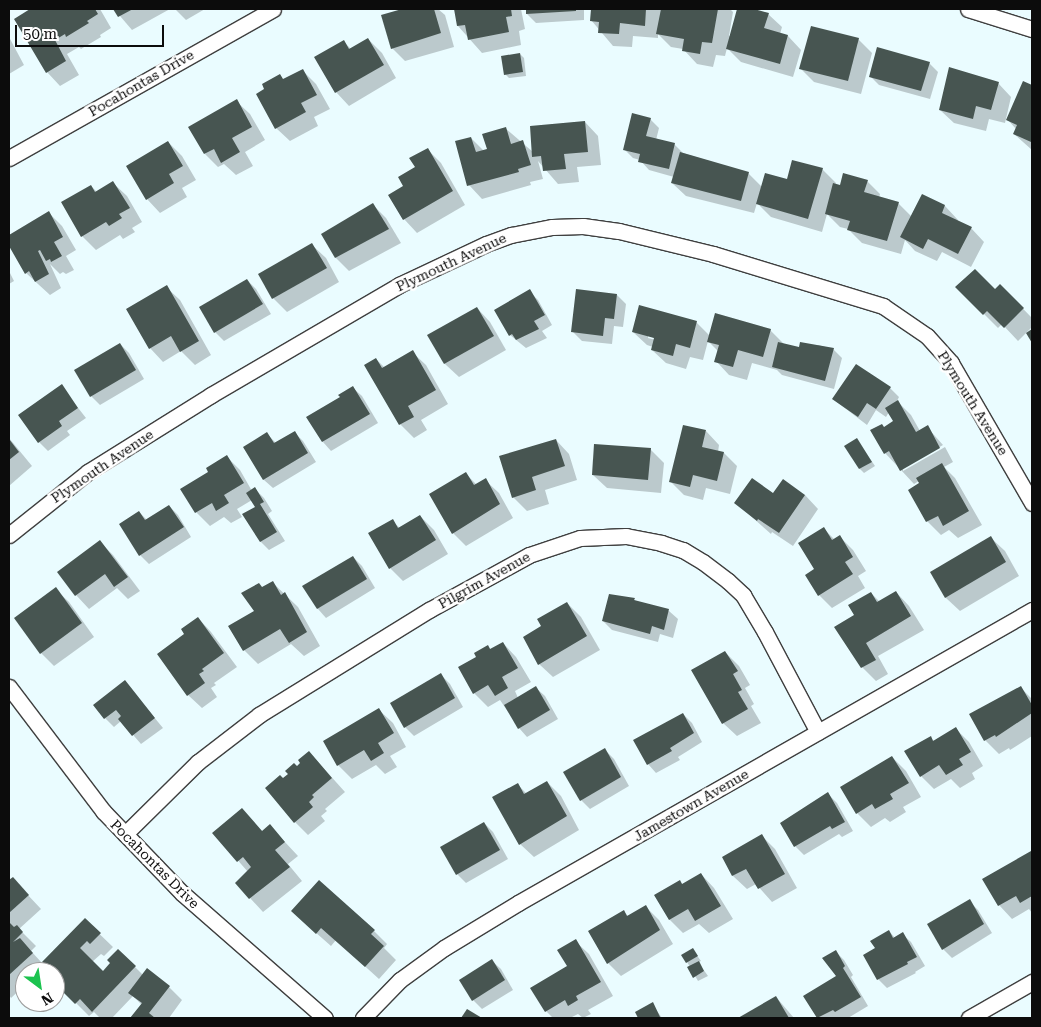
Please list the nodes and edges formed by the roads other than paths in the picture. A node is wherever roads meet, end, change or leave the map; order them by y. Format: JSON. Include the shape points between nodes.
{"nodes":[{"id":1,"x":273,"y":9,"type":"edge"},
{"id":2,"x":968,"y":9,"type":"edge"},
{"id":3,"x":1032,"y":29,"type":"edge"},
{"id":4,"x":9,"y":158,"type":"edge"},
{"id":5,"x":1032,"y":503,"type":"edge"},
{"id":6,"x":9,"y":535,"type":"edge"},
{"id":7,"x":1032,"y":610,"type":"edge"},
{"id":8,"x":9,"y":687,"type":"edge"},
{"id":9,"x":818,"y":732,"type":"junction"},
{"id":10,"x":125,"y":834,"type":"junction"},
{"id":11,"x":1032,"y":982,"type":"edge"},
{"id":12,"x":325,"y":1018,"type":"edge"},
{"id":13,"x":363,"y":1018,"type":"edge"},
{"id":14,"x":969,"y":1018,"type":"edge"}],
"edges":[{"from":1,"to":4,"type":"street","name":"Pocahontas Drive"},
{"from":2,"to":3,"type":"street"},
{"from":5,"to":6,"type":"street","name":"Plymouth Avenue","via":[[946,356],[915,326],[883,306],[713,254],[619,231],[583,226],[552,227],[511,235],[399,285],[211,395],[88,472]]},
{"from":7,"to":9,"type":"street","name":"Jamestown Avenue"},
{"from":8,"to":10,"type":"street","name":"Pocahontas Drive","via":[[103,811]]},
{"from":9,"to":10,"type":"street","name":"Pilgrim Avenue","via":[[765,632],[743,595],[728,580],[683,550],[661,543],[626,536],[580,538],[529,555],[429,610],[259,714],[198,762]]},
{"from":9,"to":13,"type":"street","name":"Jamestown Avenue","via":[[444,948],[400,980]]},
{"from":10,"to":12,"type":"street","name":"Pocahontas Drive","via":[[182,893]]},
{"from":11,"to":14,"type":"street"}]}
